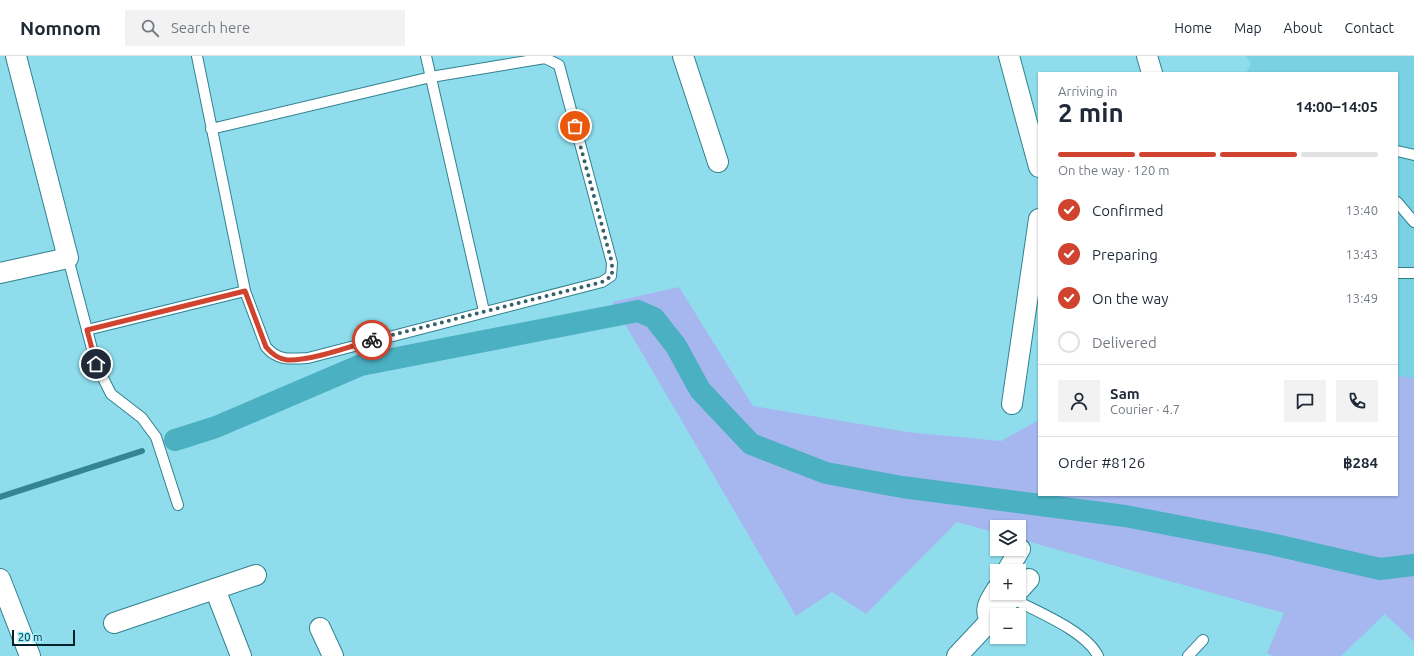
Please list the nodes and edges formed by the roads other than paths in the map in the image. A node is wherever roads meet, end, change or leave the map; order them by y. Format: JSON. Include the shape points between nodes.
{"nodes":[{"id":1,"x":16,"y":56,"type":"edge"},
{"id":2,"x":197,"y":56,"type":"edge"},
{"id":3,"x":426,"y":56,"type":"edge"},
{"id":4,"x":683,"y":56,"type":"edge"},
{"id":5,"x":1009,"y":56,"type":"edge"},
{"id":6,"x":1147,"y":56,"type":"edge"},
{"id":7,"x":1152,"y":72,"type":"edge"},
{"id":8,"x":431,"y":77,"type":"junction"},
{"id":9,"x":211,"y":129,"type":"junction"},
{"id":10,"x":1398,"y":151,"type":"edge"},
{"id":11,"x":1414,"y":155,"type":"edge"},
{"id":12,"x":718,"y":162,"type":"dead end"},
{"id":13,"x":1038,"y":163,"type":"edge"},
{"id":14,"x":1398,"y":203,"type":"edge"},
{"id":15,"x":1414,"y":222,"type":"edge"},
{"id":16,"x":1038,"y":226,"type":"edge"},
{"id":17,"x":68,"y":258,"type":"junction"},
{"id":18,"x":0,"y":273,"type":"edge"},
{"id":19,"x":1398,"y":273,"type":"edge"},
{"id":20,"x":1414,"y":273,"type":"edge"},
{"id":21,"x":245,"y":291,"type":"junction"},
{"id":22,"x":484,"y":311,"type":"junction"},
{"id":23,"x":87,"y":330,"type":"junction"},
{"id":24,"x":1012,"y":404,"type":"dead end"},
{"id":25,"x":178,"y":505,"type":"dead end"},
{"id":26,"x":256,"y":575,"type":"dead end"},
{"id":27,"x":0,"y":579,"type":"edge"},
{"id":28,"x":215,"y":589,"type":"junction"},
{"id":29,"x":1026,"y":599,"type":"edge"},
{"id":30,"x":1006,"y":600,"type":"edge"},
{"id":31,"x":114,"y":623,"type":"dead end"},
{"id":32,"x":320,"y":628,"type":"dead end"},
{"id":33,"x":1203,"y":640,"type":"dead end"},
{"id":34,"x":30,"y":656,"type":"edge"},
{"id":35,"x":241,"y":656,"type":"edge"},
{"id":36,"x":333,"y":656,"type":"edge"},
{"id":37,"x":957,"y":656,"type":"edge"},
{"id":38,"x":1098,"y":656,"type":"edge"},
{"id":39,"x":1188,"y":656,"type":"edge"}],
"edges":[{"from":1,"to":17,"type":"street"},
{"from":2,"to":9,"type":"lane"},
{"from":3,"to":8,"type":"lane"},
{"from":4,"to":12,"type":"street"},
{"from":5,"to":13,"type":"street"},
{"from":6,"to":7,"type":"street"},
{"from":8,"to":9,"type":"lane"},
{"from":8,"to":22,"type":"lane"},
{"from":8,"to":22,"type":"lane","via":[[545,58],[559,65],[612,263],[612,276],[602,282]]},
{"from":9,"to":21,"type":"lane"},
{"from":10,"to":11,"type":"lane"},
{"from":14,"to":15,"type":"lane"},
{"from":16,"to":24,"type":"street"},
{"from":17,"to":18,"type":"street"},
{"from":17,"to":23,"type":"lane"},
{"from":19,"to":20,"type":"lane"},
{"from":21,"to":22,"type":"lane","via":[[266,347],[272,354],[286,360],[308,358]]},
{"from":21,"to":23,"type":"lane"},
{"from":23,"to":25,"type":"lane","via":[[96,364],[111,394],[142,418],[156,437]]},
{"from":26,"to":28,"type":"street"},
{"from":27,"to":34,"type":"street"},
{"from":28,"to":31,"type":"street"},
{"from":28,"to":35,"type":"street"},
{"from":29,"to":38,"type":"lane","via":[[1094,648]]},
{"from":30,"to":37,"type":"street"},
{"from":32,"to":36,"type":"street"},
{"from":33,"to":39,"type":"lane"}]}
